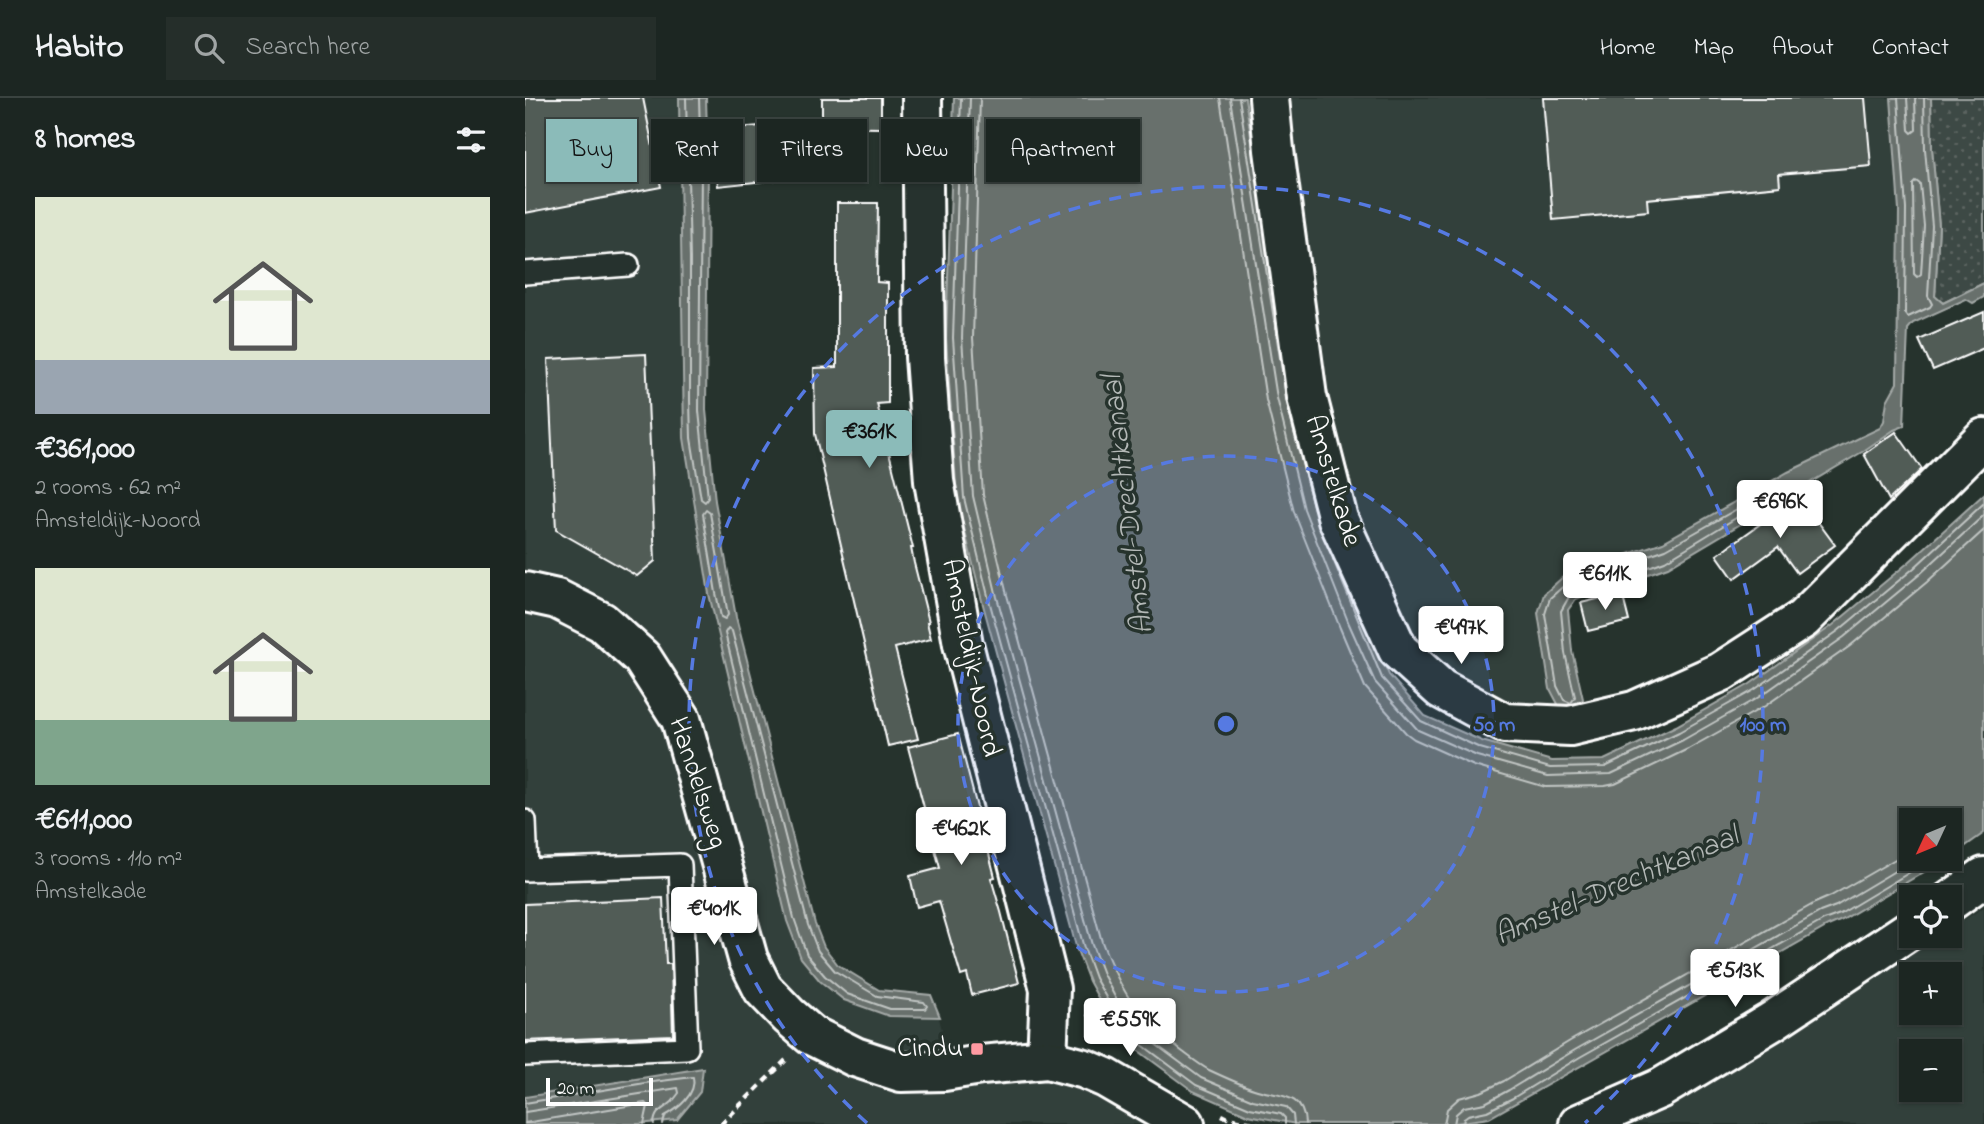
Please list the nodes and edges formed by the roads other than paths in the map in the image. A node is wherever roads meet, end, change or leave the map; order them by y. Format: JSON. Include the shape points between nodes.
{"nodes":[{"id":1,"x":922,"y":98,"type":"edge"},
{"id":2,"x":1269,"y":98,"type":"edge"},
{"id":3,"x":628,"y":265,"type":"dead end"},
{"id":4,"x":525,"y":273,"type":"edge"},
{"id":5,"x":1984,"y":438,"type":"edge"},
{"id":6,"x":525,"y":592,"type":"edge"},
{"id":7,"x":525,"y":821,"type":"edge"},
{"id":8,"x":526,"y":870,"type":"edge"},
{"id":9,"x":1984,"y":877,"type":"edge"},
{"id":10,"x":1962,"y":893,"type":"edge"},
{"id":11,"x":1899,"y":937,"type":"edge"},
{"id":12,"x":525,"y":1055,"type":"edge"},
{"id":13,"x":1047,"y":1059,"type":"junction"},
{"id":14,"x":1185,"y":1124,"type":"edge"},
{"id":15,"x":1579,"y":1124,"type":"edge"}],
"edges":[{"from":1,"to":13,"type":"street","name":"Amsteldijk-Noord","via":[[925,357],[934,481],[963,645],[1051,989]]},
{"from":2,"to":5,"type":"street","name":"Amstelkade","via":[[1307,397],[1338,519],[1398,650],[1441,689],[1504,723],[1583,723],[1634,711],[1721,672],[1803,619]]},
{"from":3,"to":4,"type":"lane"},
{"from":6,"to":13,"type":"street","name":"Handelsweg","via":[[557,599],[602,622],[642,658],[681,719],[748,959],[763,989],[811,1035],[855,1057],[901,1072]]},
{"from":7,"to":8,"type":"lane","name":"Handelsweg"},
{"from":8,"to":12,"type":"lane","name":"Handelsweg","via":[[680,865],[687,1048]]},
{"from":9,"to":10,"type":"street"},
{"from":11,"to":15,"type":"street","via":[[1672,1082]]},
{"from":13,"to":14,"type":"street","via":[[1106,1078]]}]}
